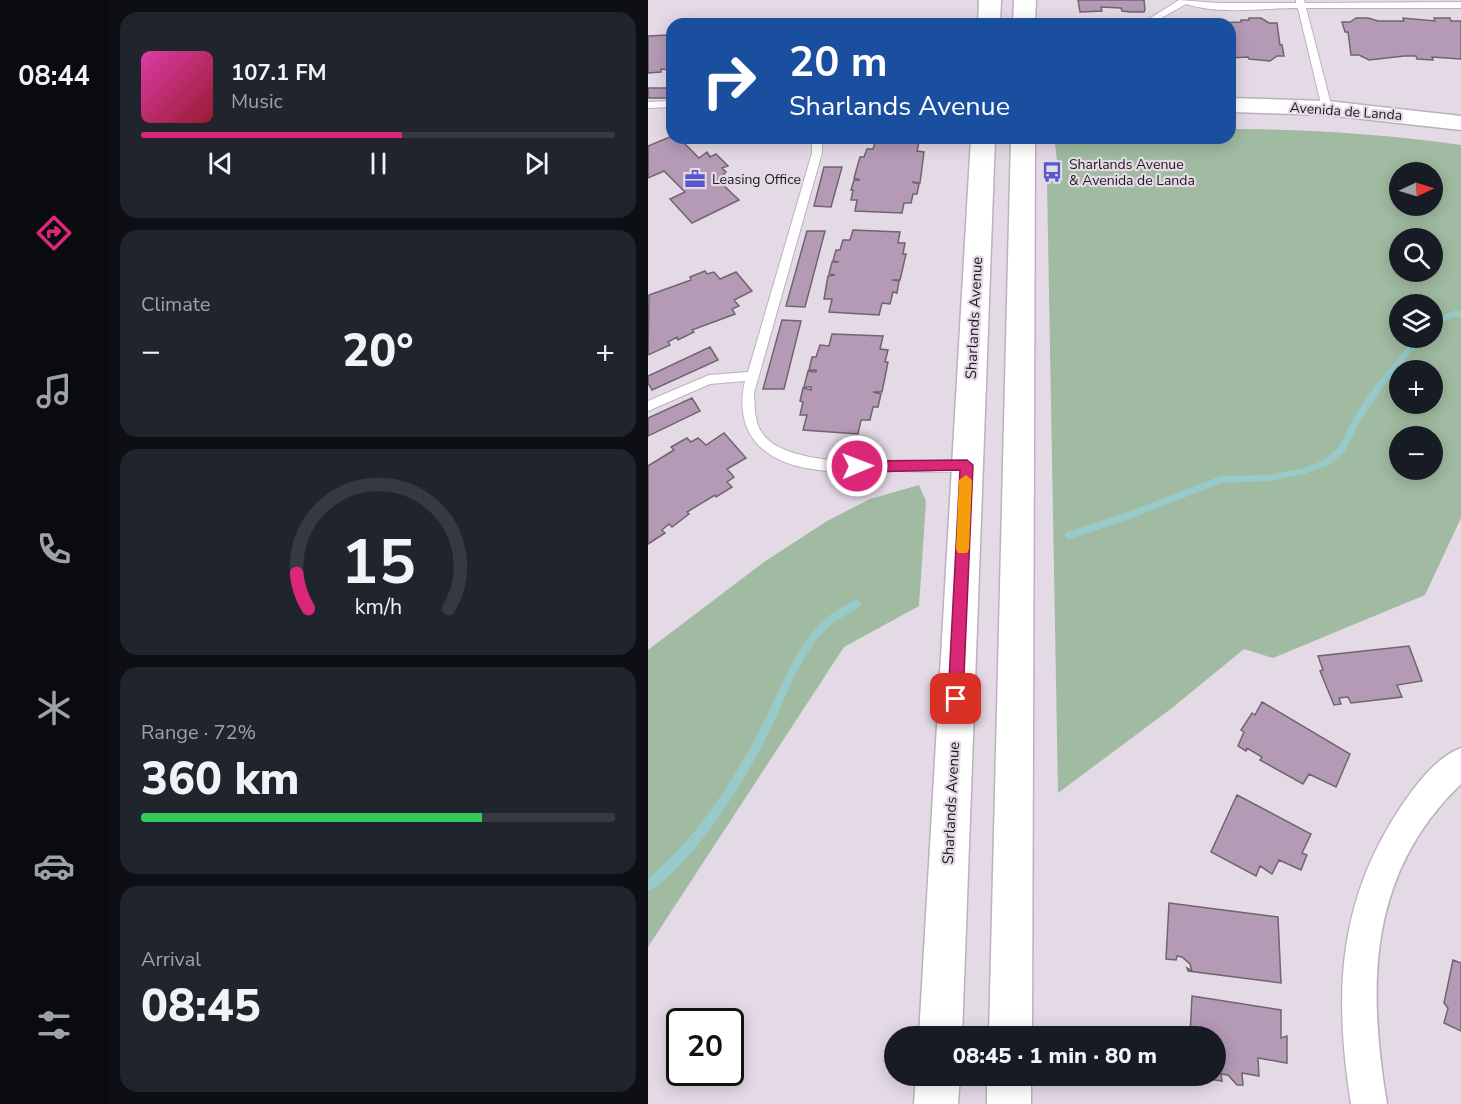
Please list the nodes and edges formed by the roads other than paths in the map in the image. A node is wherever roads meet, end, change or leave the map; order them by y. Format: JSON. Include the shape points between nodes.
{"nodes":[{"id":1,"x":990,"y":0,"type":"edge"},
{"id":2,"x":1025,"y":0,"type":"edge"},
{"id":3,"x":1184,"y":1,"type":"edge"},
{"id":4,"x":1301,"y":2,"type":"edge"},
{"id":5,"x":1461,"y":5,"type":"edge"},
{"id":6,"x":988,"y":18,"type":"edge"},
{"id":7,"x":1024,"y":18,"type":"edge"},
{"id":8,"x":1155,"y":18,"type":"edge"},
{"id":9,"x":666,"y":104,"type":"edge"},
{"id":10,"x":648,"y":105,"type":"edge"},
{"id":11,"x":1236,"y":105,"type":"edge"},
{"id":12,"x":1327,"y":108,"type":"junction"},
{"id":13,"x":1461,"y":123,"type":"edge"},
{"id":14,"x":817,"y":144,"type":"edge"},
{"id":15,"x":983,"y":144,"type":"edge"},
{"id":16,"x":1023,"y":144,"type":"edge"},
{"id":17,"x":752,"y":376,"type":"junction"},
{"id":18,"x":648,"y":406,"type":"edge"},
{"id":19,"x":967,"y":465,"type":"junction"},
{"id":20,"x":1461,"y":763,"type":"edge"},
{"id":21,"x":940,"y":1026,"type":"edge"},
{"id":22,"x":1010,"y":1026,"type":"edge"},
{"id":23,"x":937,"y":1086,"type":"edge"},
{"id":24,"x":1009,"y":1086,"type":"edge"},
{"id":25,"x":936,"y":1104,"type":"edge"},
{"id":26,"x":1009,"y":1104,"type":"edge"},
{"id":27,"x":1368,"y":1104,"type":"edge"}],
"edges":[{"from":1,"to":6,"type":"main road"},
{"from":2,"to":7,"type":"main road"},
{"from":3,"to":4,"type":"lane","via":[[1217,6]]},
{"from":3,"to":8,"type":"lane"},
{"from":4,"to":5,"type":"lane"},
{"from":4,"to":12,"type":"lane"},
{"from":9,"to":10,"type":"lane"},
{"from":11,"to":12,"type":"main road","name":"Avenida de Landa"},
{"from":12,"to":13,"type":"main road","name":"Avenida de Landa"},
{"from":14,"to":17,"type":"lane"},
{"from":15,"to":19,"type":"main road","name":"Sharlands Avenue"},
{"from":16,"to":22,"type":"main road"},
{"from":17,"to":18,"type":"lane","via":[[709,380]]},
{"from":17,"to":19,"type":"lane","via":[[746,407],[750,424],[760,440],[788,459],[833,467]]},
{"from":19,"to":21,"type":"main road","name":"Sharlands Avenue"},
{"from":20,"to":27,"type":"street","via":[[1417,809],[1389,855],[1370,910],[1359,969],[1358,1030]]},
{"from":23,"to":25,"type":"main road"},
{"from":24,"to":26,"type":"main road"}]}
